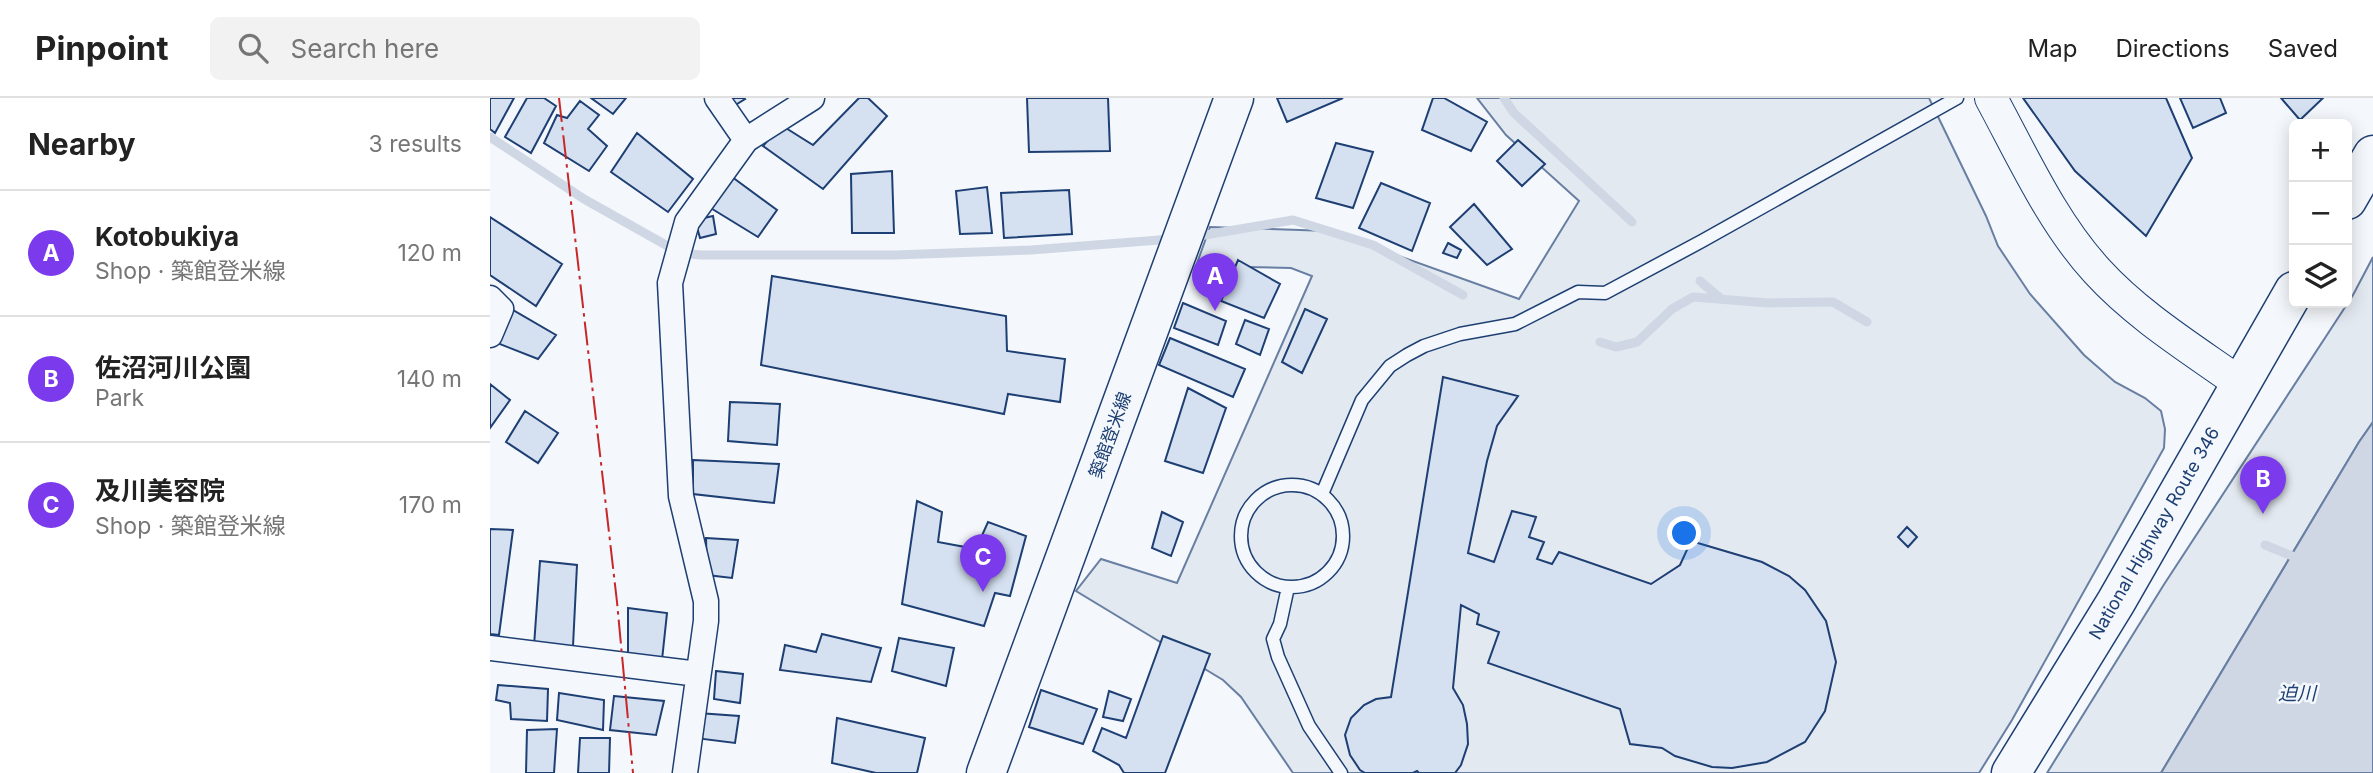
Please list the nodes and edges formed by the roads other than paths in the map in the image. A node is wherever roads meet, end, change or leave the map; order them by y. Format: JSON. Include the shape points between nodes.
{"nodes":[{"id":1,"x":718,"y":98,"type":"edge"},
{"id":2,"x":812,"y":98,"type":"edge"},
{"id":3,"x":1234,"y":98,"type":"edge"},
{"id":4,"x":1957,"y":98,"type":"edge"},
{"id":5,"x":1991,"y":98,"type":"edge"},
{"id":6,"x":746,"y":141,"type":"junction"},
{"id":7,"x":2373,"y":155,"type":"edge"},
{"id":8,"x":2352,"y":191,"type":"edge"},
{"id":9,"x":490,"y":298,"type":"edge"},
{"id":10,"x":2289,"y":300,"type":"edge"},
{"id":11,"x":490,"y":335,"type":"edge"},
{"id":12,"x":2241,"y":384,"type":"junction"},
{"id":13,"x":1322,"y":494,"type":"junction"},
{"id":14,"x":1288,"y":587,"type":"junction"},
{"id":15,"x":490,"y":648,"type":"edge"},
{"id":16,"x":698,"y":674,"type":"junction"},
{"id":17,"x":685,"y":773,"type":"edge"},
{"id":18,"x":986,"y":773,"type":"edge"},
{"id":19,"x":1341,"y":773,"type":"edge"},
{"id":20,"x":2011,"y":773,"type":"edge"}],
"edges":[{"from":1,"to":6,"type":"street"},
{"from":2,"to":6,"type":"street"},
{"from":3,"to":18,"type":"main road","name":"築館登米線"},
{"from":4,"to":13,"type":"lane","via":[[1605,293],[1578,292],[1515,324],[1460,334],[1407,355],[1391,366],[1362,400]]},
{"from":5,"to":12,"type":"street","via":[[2053,211],[2097,271],[2127,301]]},
{"from":6,"to":16,"type":"street","via":[[687,222],[670,283],[681,496],[706,601]]},
{"from":7,"to":8,"type":"main road"},
{"from":9,"to":11,"type":"street","via":[[501,309]]},
{"from":10,"to":12,"type":"main road","name":"National Highway Route 346"},
{"from":12,"to":20,"type":"main road","name":"National Highway Route 346"},
{"from":13,"to":14,"type":"lane","via":[[1341,522],[1339,556],[1317,581]]},
{"from":13,"to":14,"type":"lane","via":[[1299,486],[1275,488],[1260,496],[1242,523],[1241,540],[1253,570],[1266,581]]},
{"from":14,"to":19,"type":"lane","via":[[1273,639],[1278,657],[1309,726]]},
{"from":15,"to":16,"type":"street"},
{"from":16,"to":17,"type":"street"}]}
